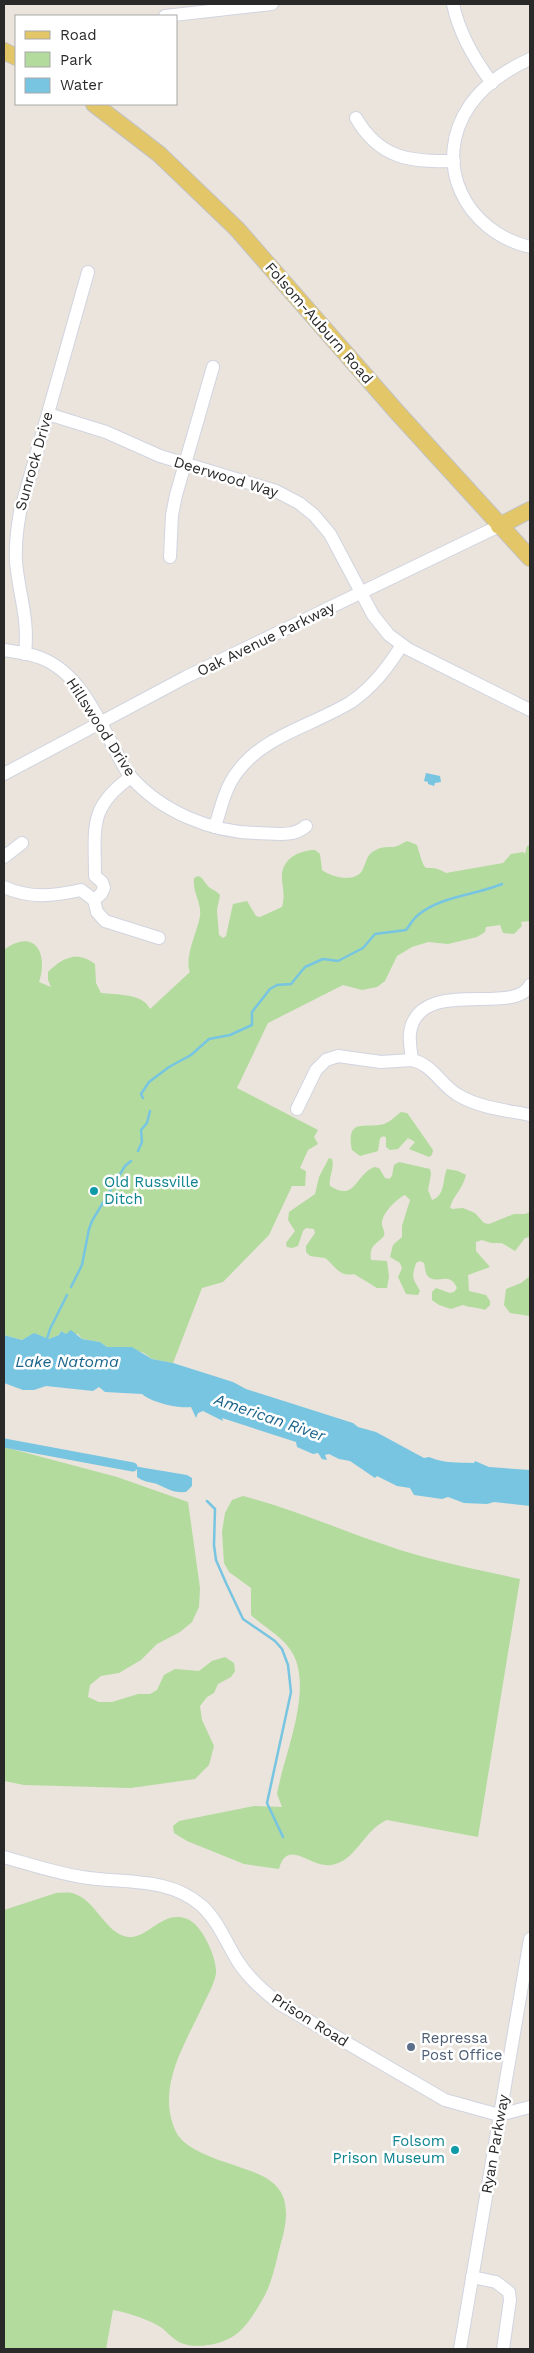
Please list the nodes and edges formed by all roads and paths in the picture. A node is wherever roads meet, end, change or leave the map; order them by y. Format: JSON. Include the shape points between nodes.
{"nodes":[{"id":1,"x":272,"y":4,"type":"edge"},
{"id":2,"x":453,"y":4,"type":"edge"},
{"id":3,"x":174,"y":15,"type":"edge"},
{"id":4,"x":530,"y":59,"type":"edge"},
{"id":5,"x":492,"y":83,"type":"junction"},
{"id":6,"x":95,"y":105,"type":"edge"},
{"id":7,"x":356,"y":118,"type":"dead end"},
{"id":8,"x":454,"y":161,"type":"junction"},
{"id":9,"x":530,"y":247,"type":"edge"},
{"id":10,"x":88,"y":272,"type":"dead end"},
{"id":11,"x":213,"y":367,"type":"dead end"},
{"id":12,"x":48,"y":414,"type":"junction"},
{"id":13,"x":185,"y":464,"type":"junction"},
{"id":14,"x":530,"y":510,"type":"edge"},
{"id":15,"x":499,"y":526,"type":"junction"},
{"id":16,"x":170,"y":557,"type":"dead end"},
{"id":17,"x":530,"y":558,"type":"edge"},
{"id":18,"x":362,"y":593,"type":"junction"},
{"id":19,"x":402,"y":645,"type":"junction"},
{"id":20,"x":4,"y":650,"type":"edge"},
{"id":21,"x":25,"y":654,"type":"junction"},
{"id":22,"x":530,"y":710,"type":"edge"},
{"id":23,"x":100,"y":724,"type":"junction"},
{"id":24,"x":4,"y":774,"type":"edge"},
{"id":25,"x":131,"y":777,"type":"junction"},
{"id":26,"x":306,"y":826,"type":"dead end"},
{"id":27,"x":216,"y":828,"type":"junction"},
{"id":28,"x":22,"y":843,"type":"dead end"},
{"id":29,"x":4,"y":857,"type":"edge"},
{"id":30,"x":95,"y":876,"type":"junction"},
{"id":31,"x":4,"y":887,"type":"edge"},
{"id":32,"x":81,"y":890,"type":"junction"},
{"id":33,"x":94,"y":900,"type":"junction"},
{"id":34,"x":159,"y":938,"type":"dead end"},
{"id":35,"x":530,"y":986,"type":"edge"},
{"id":36,"x":412,"y":1060,"type":"junction"},
{"id":37,"x":297,"y":1109,"type":"dead end"},
{"id":38,"x":530,"y":1115,"type":"edge"},
{"id":39,"x":4,"y":1857,"type":"edge"},
{"id":40,"x":530,"y":1939,"type":"edge"},
{"id":41,"x":530,"y":2107,"type":"edge"},
{"id":42,"x":499,"y":2115,"type":"junction"},
{"id":43,"x":472,"y":2277,"type":"junction"},
{"id":44,"x":460,"y":2349,"type":"edge"},
{"id":45,"x":503,"y":2349,"type":"edge"}],
"edges":[{"from":1,"to":3,"type":"street"},
{"from":2,"to":5,"type":"street","via":[[471,51]]},
{"from":4,"to":5,"type":"street"},
{"from":5,"to":8,"type":"street","via":[[477,96],[463,117],[455,142]]},
{"from":6,"to":15,"type":"main road","name":"Folsom-Auburn Road","via":[[165,159],[236,229]]},
{"from":7,"to":8,"type":"street","via":[[376,144],[390,153],[422,162]]},
{"from":8,"to":9,"type":"street","via":[[464,201],[479,221],[499,236]]},
{"from":10,"to":12,"type":"street","name":"Sunrock Drive"},
{"from":11,"to":13,"type":"street"},
{"from":12,"to":13,"type":"street","name":"Deerwood Way","via":[[100,430]]},
{"from":12,"to":21,"type":"street","name":"Sunrock Drive","via":[[16,529],[16,562],[27,624]]},
{"from":13,"to":16,"type":"street","via":[[172,515]]},
{"from":13,"to":18,"type":"street","name":"Deerwood Way","via":[[276,490],[299,503],[330,534]]},
{"from":14,"to":15,"type":"main road","name":"Oak Avenue Parkway"},
{"from":15,"to":17,"type":"main road","name":"Folsom-Auburn Road"},
{"from":15,"to":18,"type":"street","name":"Oak Avenue Parkway"},
{"from":18,"to":19,"type":"street","name":"Deerwood Way","via":[[380,626]]},
{"from":18,"to":23,"type":"street","name":"Oak Avenue Parkway","via":[[203,669]]},
{"from":19,"to":22,"type":"street","name":"Deerwood Way"},
{"from":19,"to":27,"type":"street","via":[[363,693],[339,709],[266,745],[245,762],[230,784]]},
{"from":20,"to":21,"type":"street","name":"Hillswood Drive"},
{"from":21,"to":23,"type":"street","name":"Hillswood Drive","via":[[49,662],[69,676]]},
{"from":23,"to":24,"type":"street","name":"Oak Avenue Parkway"},
{"from":23,"to":25,"type":"street","name":"Hillswood Drive"},
{"from":25,"to":27,"type":"street","name":"Hillswood Drive","via":[[173,810]]},
{"from":25,"to":30,"type":"street","via":[[117,787],[100,807],[95,831]]},
{"from":26,"to":27,"type":"street","name":"Hillswood Drive","via":[[289,834]]},
{"from":28,"to":29,"type":"street"},
{"from":30,"to":32,"type":"street","via":[[89,878]]},
{"from":30,"to":33,"type":"street","via":[[104,888]]},
{"from":31,"to":32,"type":"street","via":[[21,894],[44,897]]},
{"from":32,"to":33,"type":"street"},
{"from":33,"to":34,"type":"street","via":[[97,912],[105,921]]},
{"from":35,"to":36,"type":"street","via":[[522,994],[514,996],[440,1001],[424,1009],[410,1032]]},
{"from":36,"to":37,"type":"street","via":[[381,1062],[338,1056],[326,1060],[316,1070]]},
{"from":36,"to":38,"type":"street","via":[[427,1066],[456,1094],[472,1103]]},
{"from":39,"to":42,"type":"street","name":"Prison Road","via":[[82,1877],[163,1885],[189,1896],[215,1921],[248,1976],[280,2004],[429,2092],[445,2100]]},
{"from":40,"to":42,"type":"street","name":"Ryan Parkway"},
{"from":41,"to":42,"type":"street"},
{"from":42,"to":43,"type":"street","name":"Ryan Parkway"},
{"from":43,"to":44,"type":"street","name":"Ryan Parkway"},
{"from":43,"to":45,"type":"street","via":[[496,2282],[509,2292]]}]}
